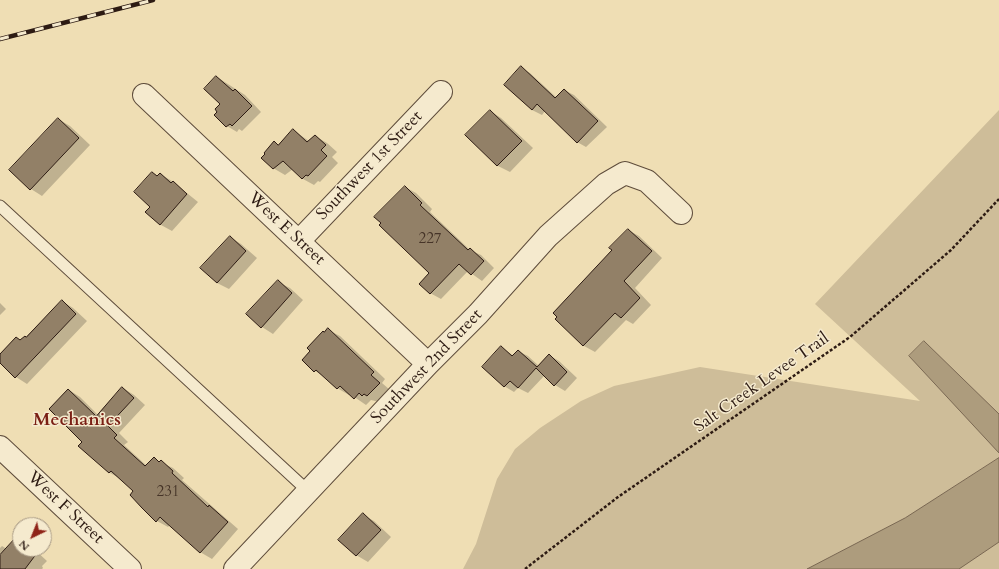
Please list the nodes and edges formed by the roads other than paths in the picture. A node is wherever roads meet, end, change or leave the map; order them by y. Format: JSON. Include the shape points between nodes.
{"nodes":[{"id":1,"x":441,"y":92,"type":"dead end"},
{"id":2,"x":144,"y":95,"type":"dead end"},
{"id":3,"x":0,"y":206,"type":"edge"},
{"id":4,"x":681,"y":213,"type":"dead end"},
{"id":5,"x":299,"y":241,"type":"junction"},
{"id":6,"x":428,"y":364,"type":"junction"},
{"id":7,"x":0,"y":447,"type":"edge"},
{"id":8,"x":309,"y":492,"type":"junction"},
{"id":9,"x":130,"y":569,"type":"edge"},
{"id":10,"x":235,"y":569,"type":"edge"}],
"edges":[{"from":1,"to":5,"type":"street","name":"Southwest 1st Street"},
{"from":2,"to":5,"type":"street","name":"West E Street"},
{"from":3,"to":8,"type":"lane"},
{"from":4,"to":6,"type":"street","name":"Southwest 2nd Street","via":[[647,181],[625,173],[614,178],[568,217]]},
{"from":5,"to":6,"type":"street","name":"West E Street"},
{"from":6,"to":8,"type":"street","name":"Southwest 2nd Street"},
{"from":7,"to":9,"type":"street","name":"West F Street"},
{"from":8,"to":10,"type":"street","name":"Southwest 2nd Street"}]}
